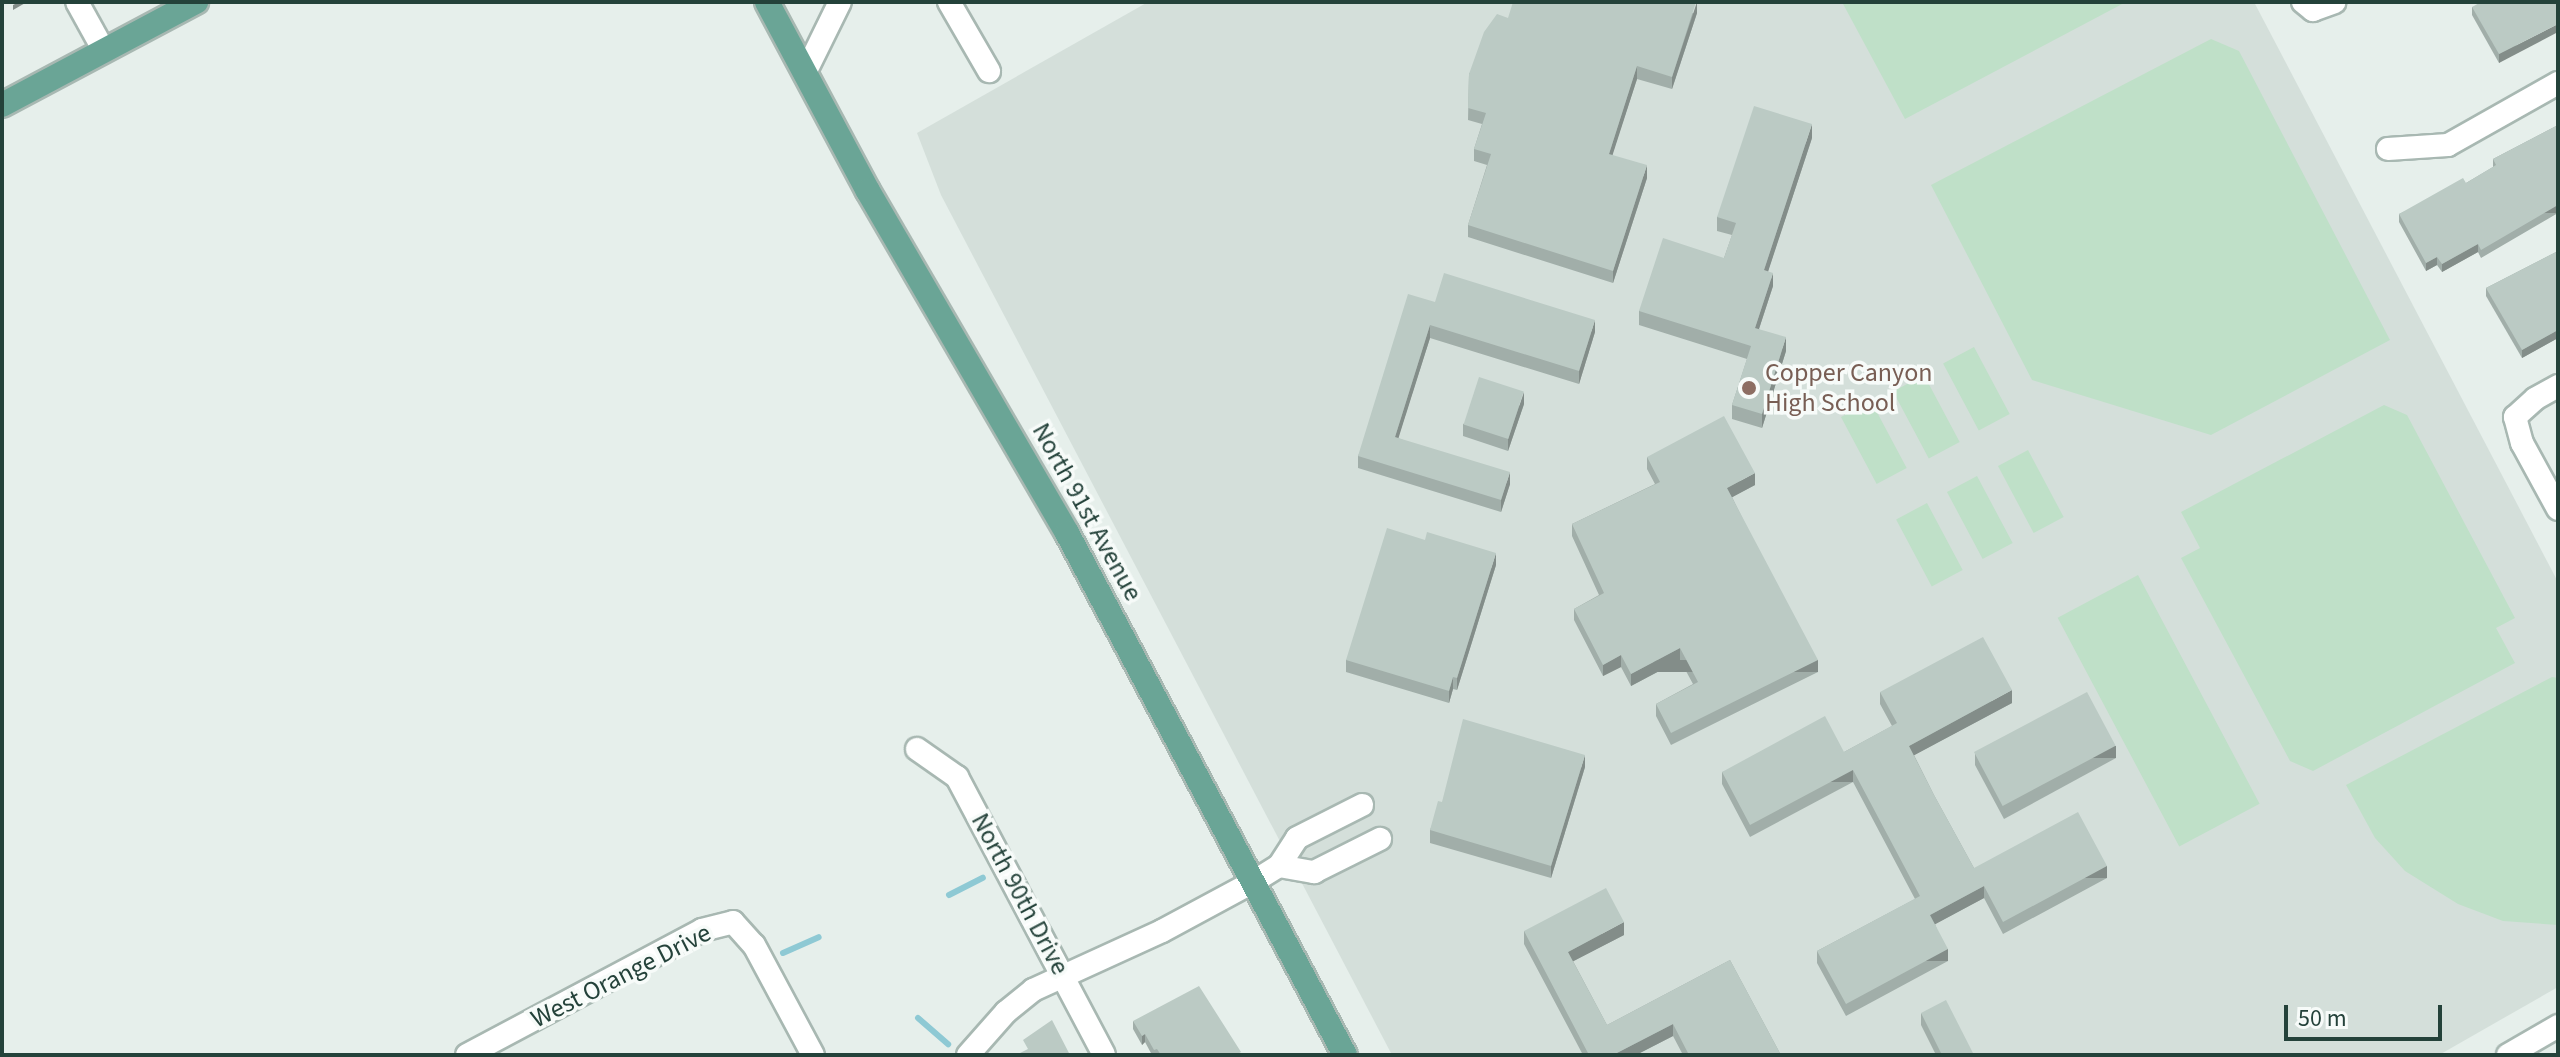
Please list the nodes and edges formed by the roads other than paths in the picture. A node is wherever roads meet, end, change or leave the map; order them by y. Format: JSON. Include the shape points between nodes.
{"nodes":[{"id":1,"x":77,"y":2,"type":"edge"},
{"id":2,"x":196,"y":2,"type":"edge"},
{"id":3,"x":767,"y":2,"type":"edge"},
{"id":4,"x":840,"y":2,"type":"edge"},
{"id":5,"x":949,"y":2,"type":"edge"},
{"id":6,"x":2335,"y":2,"type":"edge"},
{"id":7,"x":2308,"y":6,"type":"edge"},
{"id":8,"x":104,"y":51,"type":"junction"},
{"id":9,"x":989,"y":71,"type":"dead end"},
{"id":10,"x":805,"y":73,"type":"junction"},
{"id":11,"x":2558,"y":83,"type":"edge"},
{"id":12,"x":2,"y":105,"type":"edge"},
{"id":13,"x":2388,"y":149,"type":"dead end"},
{"id":14,"x":2558,"y":386,"type":"edge"},
{"id":15,"x":2558,"y":509,"type":"edge"},
{"id":16,"x":917,"y":749,"type":"dead end"},
{"id":17,"x":1362,"y":805,"type":"dead end"},
{"id":18,"x":1380,"y":839,"type":"dead end"},
{"id":19,"x":1279,"y":866,"type":"junction"},
{"id":20,"x":1253,"y":882,"type":"junction"},
{"id":21,"x":1063,"y":975,"type":"junction"},
{"id":22,"x":2558,"y":1026,"type":"edge"},
{"id":23,"x":467,"y":1055,"type":"edge"},
{"id":24,"x":813,"y":1055,"type":"edge"},
{"id":25,"x":968,"y":1055,"type":"edge"},
{"id":26,"x":1104,"y":1055,"type":"edge"},
{"id":27,"x":1345,"y":1055,"type":"edge"},
{"id":28,"x":2508,"y":1055,"type":"edge"}],
"edges":[{"from":1,"to":8,"type":"street"},
{"from":2,"to":8,"type":"main road"},
{"from":3,"to":10,"type":"main road","name":"North 91st Avenue"},
{"from":4,"to":10,"type":"street"},
{"from":5,"to":9,"type":"street"},
{"from":6,"to":7,"type":"street"},
{"from":8,"to":12,"type":"main road"},
{"from":10,"to":20,"type":"main road","name":"North 91st Avenue","via":[[1060,520]]},
{"from":11,"to":13,"type":"street","via":[[2448,145]]},
{"from":14,"to":15,"type":"street","via":[[2515,417],[2522,443]]},
{"from":16,"to":21,"type":"street","name":"North 90th Drive","via":[[957,777]]},
{"from":17,"to":19,"type":"street","via":[[1297,838]]},
{"from":18,"to":19,"type":"street","via":[[1314,872]]},
{"from":19,"to":20,"type":"street"},
{"from":20,"to":21,"type":"street","via":[[1162,931]]},
{"from":20,"to":27,"type":"main road","name":"North 91st Avenue"},
{"from":21,"to":25,"type":"street","via":[[1006,1012]]},
{"from":21,"to":26,"type":"street","name":"North 90th Drive"},
{"from":22,"to":28,"type":"street"},
{"from":23,"to":24,"type":"street","name":"West Orange Drive","via":[[702,930],[733,922],[754,945]]}]}
